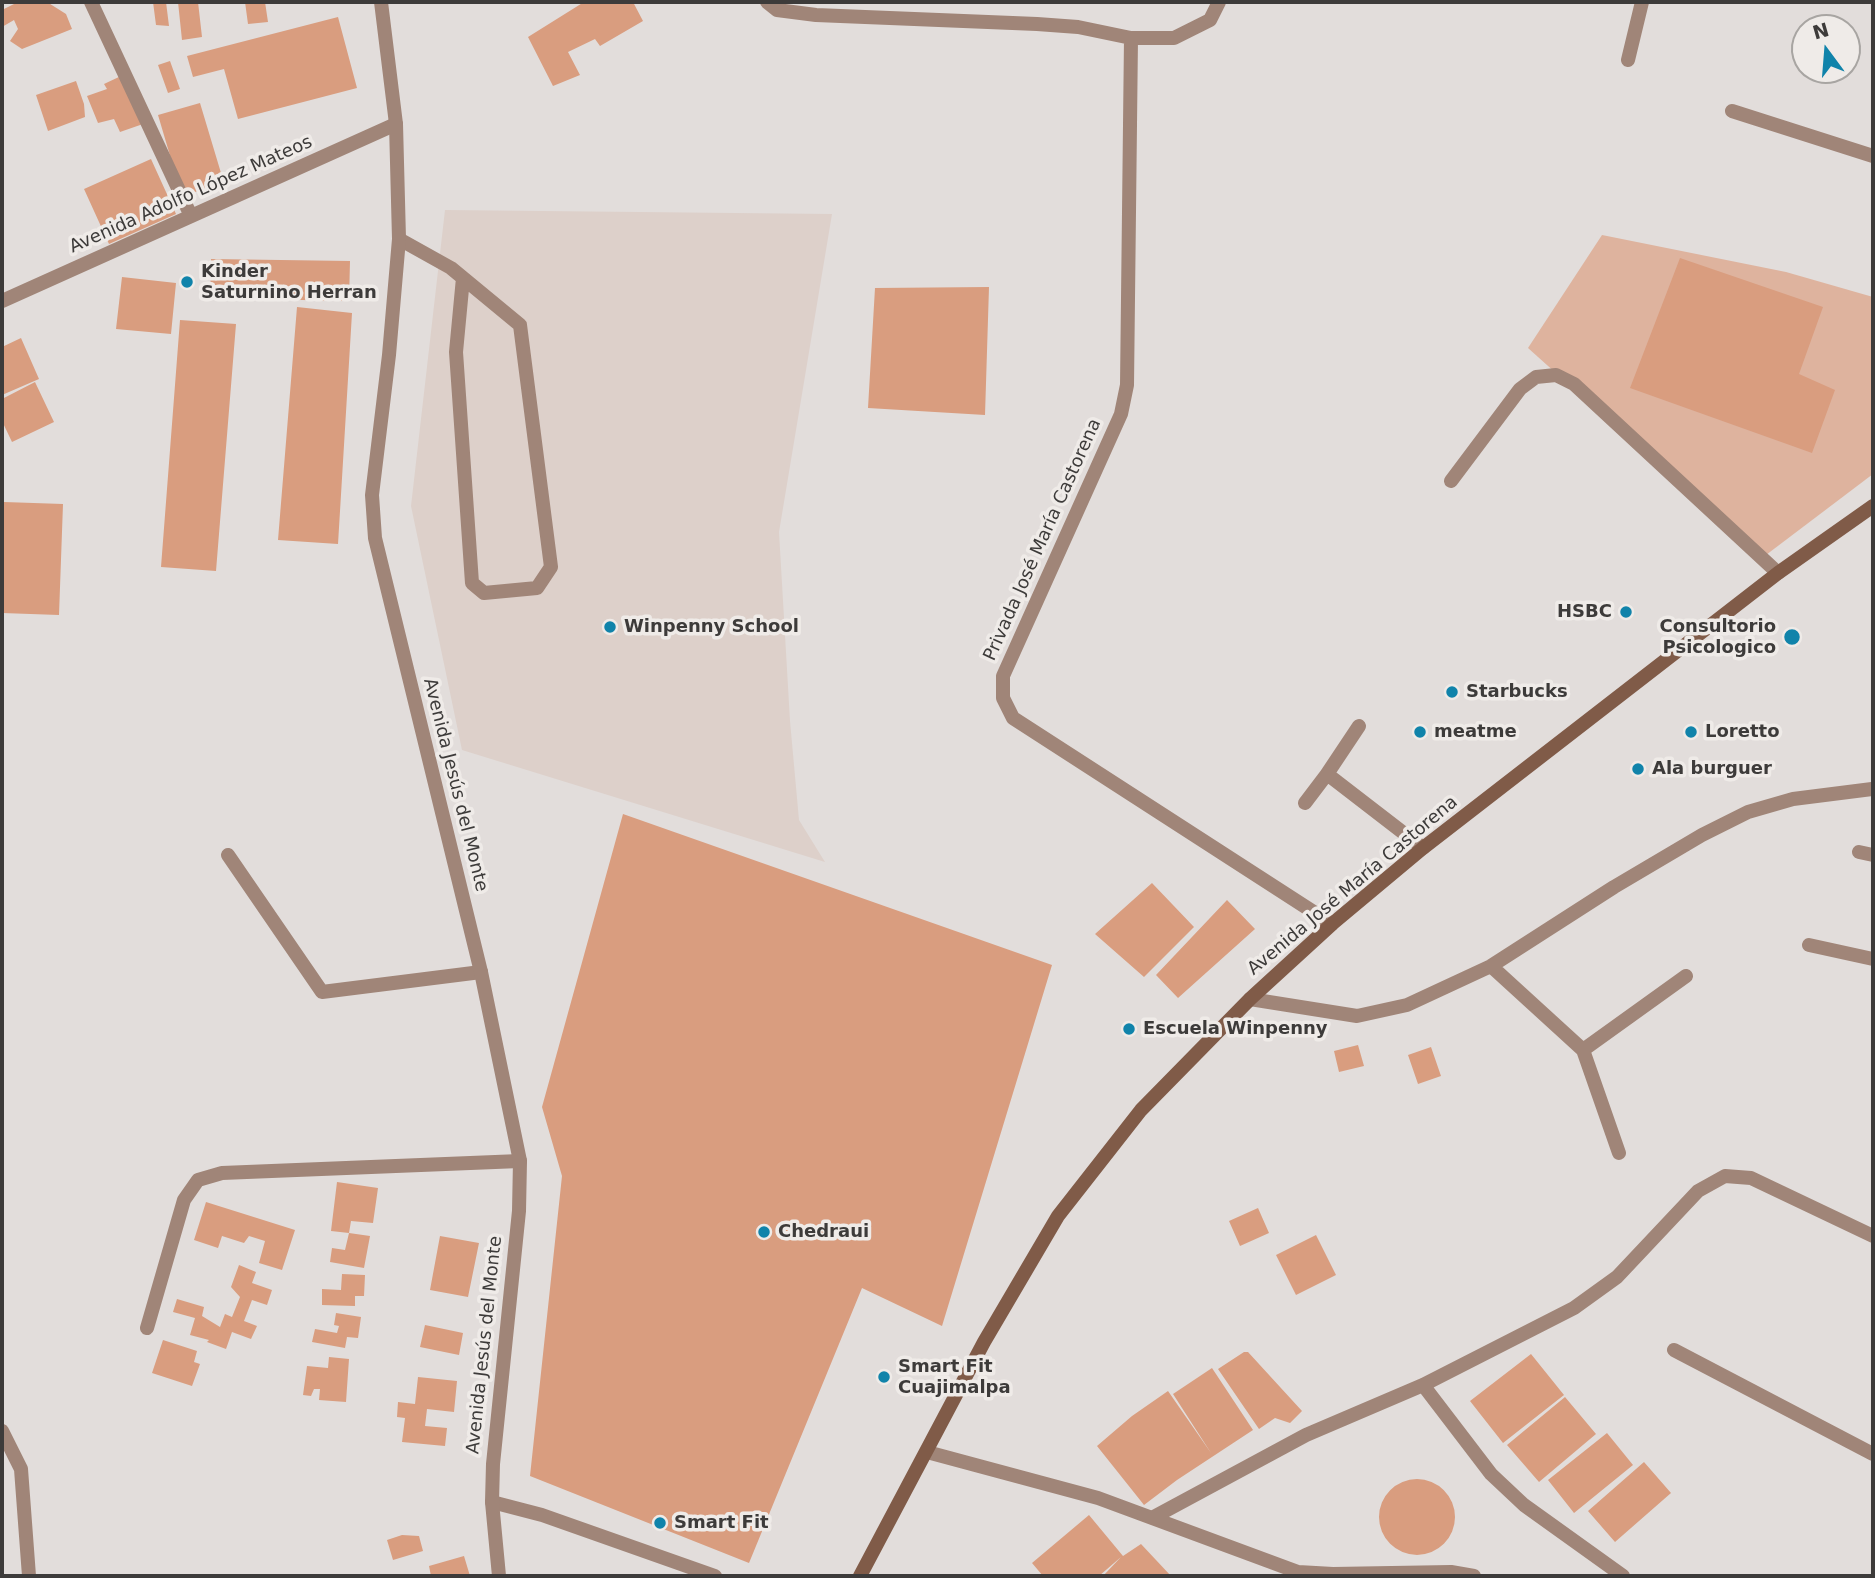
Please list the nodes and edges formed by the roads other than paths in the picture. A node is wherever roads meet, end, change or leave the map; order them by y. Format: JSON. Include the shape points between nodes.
{"nodes":[{"id":1,"x":91,"y":2,"type":"edge"},
{"id":2,"x":381,"y":2,"type":"edge"},
{"id":3,"x":766,"y":2,"type":"edge"},
{"id":4,"x":1220,"y":2,"type":"edge"},
{"id":5,"x":1642,"y":2,"type":"edge"},
{"id":6,"x":1131,"y":38,"type":"junction"},
{"id":7,"x":1628,"y":60,"type":"dead end"},
{"id":8,"x":1732,"y":111,"type":"dead end"},
{"id":9,"x":396,"y":124,"type":"junction"},
{"id":10,"x":1873,"y":156,"type":"edge"},
{"id":11,"x":191,"y":216,"type":"junction"},
{"id":12,"x":399,"y":239,"type":"junction"},
{"id":13,"x":463,"y":278,"type":"junction"},
{"id":14,"x":2,"y":301,"type":"edge"},
{"id":15,"x":1451,"y":481,"type":"dead end"},
{"id":16,"x":1873,"y":506,"type":"edge"},
{"id":17,"x":1778,"y":573,"type":"junction"},
{"id":18,"x":1359,"y":726,"type":"dead end"},
{"id":19,"x":1327,"y":774,"type":"junction"},
{"id":20,"x":1872,"y":789,"type":"edge"},
{"id":21,"x":1305,"y":803,"type":"dead end"},
{"id":22,"x":1423,"y":848,"type":"junction"},
{"id":23,"x":228,"y":855,"type":"dead end"},
{"id":24,"x":1332,"y":924,"type":"junction"},
{"id":25,"x":1809,"y":945,"type":"dead end"},
{"id":26,"x":1873,"y":958,"type":"edge"},
{"id":27,"x":1491,"y":966,"type":"junction"},
{"id":28,"x":481,"y":972,"type":"junction"},
{"id":29,"x":1686,"y":976,"type":"dead end"},
{"id":30,"x":1250,"y":999,"type":"junction"},
{"id":31,"x":1583,"y":1049,"type":"junction"},
{"id":32,"x":1619,"y":1153,"type":"dead end"},
{"id":33,"x":520,"y":1161,"type":"junction"},
{"id":34,"x":1873,"y":1236,"type":"edge"},
{"id":35,"x":147,"y":1328,"type":"dead end"},
{"id":36,"x":1674,"y":1350,"type":"dead end"},
{"id":37,"x":1423,"y":1385,"type":"junction"},
{"id":38,"x":2,"y":1431,"type":"edge"},
{"id":39,"x":927,"y":1451,"type":"junction"},
{"id":40,"x":1873,"y":1454,"type":"edge"},
{"id":41,"x":492,"y":1502,"type":"junction"},
{"id":42,"x":1152,"y":1518,"type":"junction"},
{"id":43,"x":29,"y":1576,"type":"edge"},
{"id":44,"x":499,"y":1576,"type":"edge"},
{"id":45,"x":715,"y":1576,"type":"edge"},
{"id":46,"x":860,"y":1576,"type":"edge"},
{"id":47,"x":1474,"y":1576,"type":"edge"},
{"id":48,"x":1623,"y":1576,"type":"edge"}],
"edges":[{"from":1,"to":11,"type":"street"},
{"from":2,"to":9,"type":"street","name":"Avenida Jesús del Monte"},
{"from":3,"to":6,"type":"street","via":[[777,10],[816,15],[1037,24]]},
{"from":4,"to":6,"type":"street","via":[[1210,20],[1174,38]]},
{"from":5,"to":7,"type":"street"},
{"from":6,"to":24,"type":"street","name":"Privada José María Castorena","via":[[1127,386],[1121,414],[1003,676],[1003,698],[1013,718]]},
{"from":8,"to":10,"type":"street"},
{"from":9,"to":11,"type":"street","name":"Avenida Adolfo López Mateos"},
{"from":9,"to":12,"type":"street","name":"Avenida Jesús del Monte"},
{"from":11,"to":14,"type":"street","name":"Avenida Adolfo López Mateos"},
{"from":12,"to":13,"type":"street"},
{"from":12,"to":28,"type":"street","name":"Avenida Jesús del Monte","via":[[372,495],[375,538]]},
{"from":13,"to":13,"type":"street","via":[[520,325],[551,567],[537,588],[484,593],[472,583],[456,352]]},
{"from":15,"to":17,"type":"street","via":[[1520,389],[1536,377],[1556,375],[1574,384]]},
{"from":16,"to":17,"type":"main road","name":"Avenida José María Castorena"},
{"from":17,"to":22,"type":"main road","name":"Avenida José María Castorena"},
{"from":18,"to":19,"type":"street"},
{"from":19,"to":21,"type":"street"},
{"from":19,"to":22,"type":"street"},
{"from":20,"to":27,"type":"street","via":[[1793,799],[1748,812],[1614,887]]},
{"from":22,"to":24,"type":"main road","name":"Avenida José María Castorena"},
{"from":23,"to":28,"type":"street","via":[[322,992]]},
{"from":24,"to":30,"type":"main road","name":"Avenida José María Castorena"},
{"from":25,"to":26,"type":"street"},
{"from":27,"to":30,"type":"street","via":[[1407,1005],[1357,1016]]},
{"from":27,"to":31,"type":"street"},
{"from":28,"to":33,"type":"street","name":"Avenida Jesús del Monte"},
{"from":29,"to":31,"type":"street"},
{"from":30,"to":39,"type":"main road","name":"Avenida José María Castorena","via":[[1141,1110],[1058,1216]]},
{"from":31,"to":32,"type":"street"},
{"from":33,"to":35,"type":"street","via":[[222,1173],[198,1180],[184,1200]]},
{"from":33,"to":41,"type":"street","name":"Avenida Jesús del Monte"},
{"from":34,"to":37,"type":"street","via":[[1751,1178],[1725,1176],[1698,1191],[1617,1277],[1574,1308]]},
{"from":36,"to":40,"type":"street"},
{"from":37,"to":42,"type":"street","via":[[1306,1436]]},
{"from":37,"to":48,"type":"street","via":[[1491,1474],[1524,1505]]},
{"from":38,"to":43,"type":"street","via":[[21,1469]]},
{"from":39,"to":42,"type":"street","via":[[1098,1498]]},
{"from":39,"to":46,"type":"main road","name":"Avenida José María Castorena"},
{"from":41,"to":44,"type":"street","name":"Avenida Jesús del Monte"},
{"from":41,"to":45,"type":"street"},
{"from":42,"to":47,"type":"street","via":[[1298,1572]]}]}
